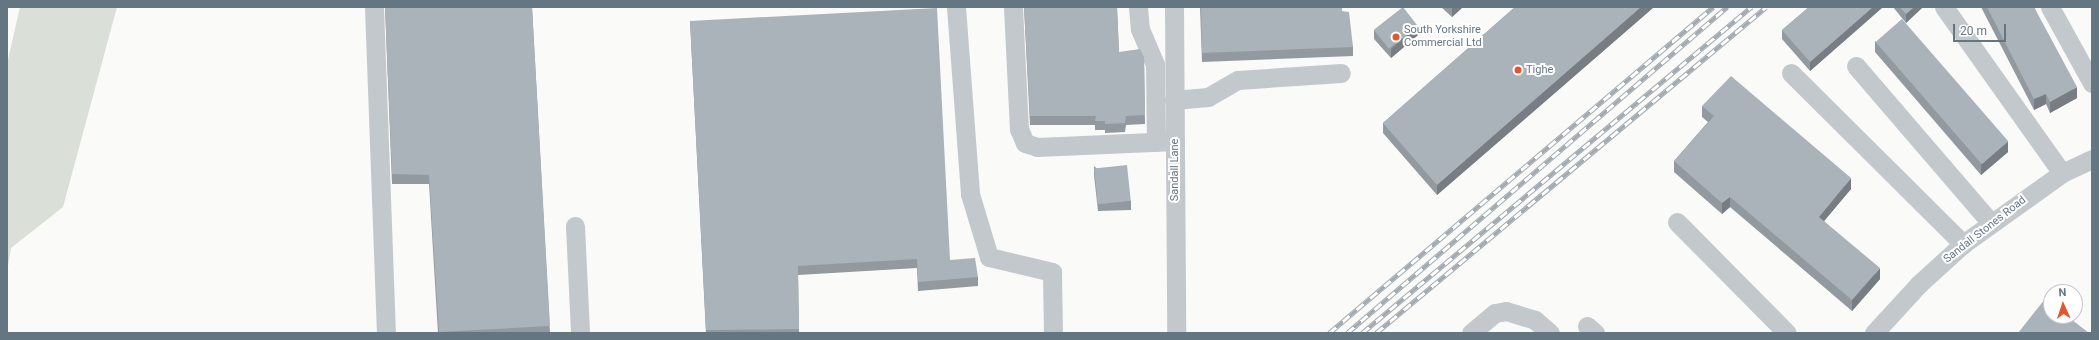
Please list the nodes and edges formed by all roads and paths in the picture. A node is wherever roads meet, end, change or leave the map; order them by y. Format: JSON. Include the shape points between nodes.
{"nodes":[{"id":1,"x":374,"y":7,"type":"edge"},
{"id":2,"x":956,"y":7,"type":"edge"},
{"id":3,"x":1014,"y":7,"type":"edge"},
{"id":4,"x":1138,"y":7,"type":"edge"},
{"id":5,"x":1174,"y":7,"type":"edge"},
{"id":6,"x":1944,"y":7,"type":"edge"},
{"id":7,"x":2050,"y":7,"type":"edge"},
{"id":8,"x":1856,"y":66,"type":"dead end"},
{"id":9,"x":1341,"y":73,"type":"dead end"},
{"id":10,"x":1791,"y":73,"type":"dead end"},
{"id":11,"x":2092,"y":83,"type":"edge"},
{"id":12,"x":1174,"y":100,"type":"junction"},
{"id":13,"x":1174,"y":141,"type":"junction"},
{"id":14,"x":1156,"y":142,"type":"junction"},
{"id":15,"x":2092,"y":159,"type":"edge"},
{"id":16,"x":2062,"y":173,"type":"junction"},
{"id":17,"x":1677,"y":222,"type":"dead end"},
{"id":18,"x":1991,"y":223,"type":"junction"},
{"id":19,"x":575,"y":226,"type":"dead end"},
{"id":20,"x":1963,"y":244,"type":"junction"},
{"id":21,"x":386,"y":333,"type":"edge"},
{"id":22,"x":580,"y":333,"type":"edge"},
{"id":23,"x":1053,"y":333,"type":"edge"},
{"id":24,"x":1176,"y":333,"type":"edge"},
{"id":25,"x":1471,"y":333,"type":"edge"},
{"id":26,"x":1550,"y":333,"type":"edge"},
{"id":27,"x":1787,"y":333,"type":"edge"},
{"id":28,"x":1874,"y":333,"type":"edge"}],
"edges":[{"from":1,"to":21,"type":"street"},
{"from":2,"to":23,"type":"street","via":[[970,194],[980,229],[989,257],[1052,272]]},
{"from":3,"to":14,"type":"street","via":[[1019,129],[1025,143],[1037,147]]},
{"from":4,"to":14,"type":"street","via":[[1140,29],[1155,64]]},
{"from":5,"to":12,"type":"street","name":"Sandall Lane"},
{"from":6,"to":16,"type":"street"},
{"from":7,"to":11,"type":"street"},
{"from":8,"to":18,"type":"street"},
{"from":9,"to":12,"type":"street","via":[[1238,80],[1208,97]]},
{"from":10,"to":20,"type":"street"},
{"from":12,"to":13,"type":"street","name":"Sandall Lane"},
{"from":13,"to":14,"type":"street"},
{"from":13,"to":24,"type":"street","name":"Sandall Lane"},
{"from":15,"to":16,"type":"street","name":"Sandall Stones Road"},
{"from":16,"to":18,"type":"street","name":"Sandall Stones Road"},
{"from":17,"to":27,"type":"street"},
{"from":18,"to":20,"type":"street","name":"Sandall Stones Road"},
{"from":19,"to":22,"type":"street"},
{"from":20,"to":28,"type":"street","name":"Sandall Stones Road","via":[[1919,284]]},
{"from":25,"to":26,"type":"street","via":[[1495,314],[1506,311],[1535,320]]}]}
